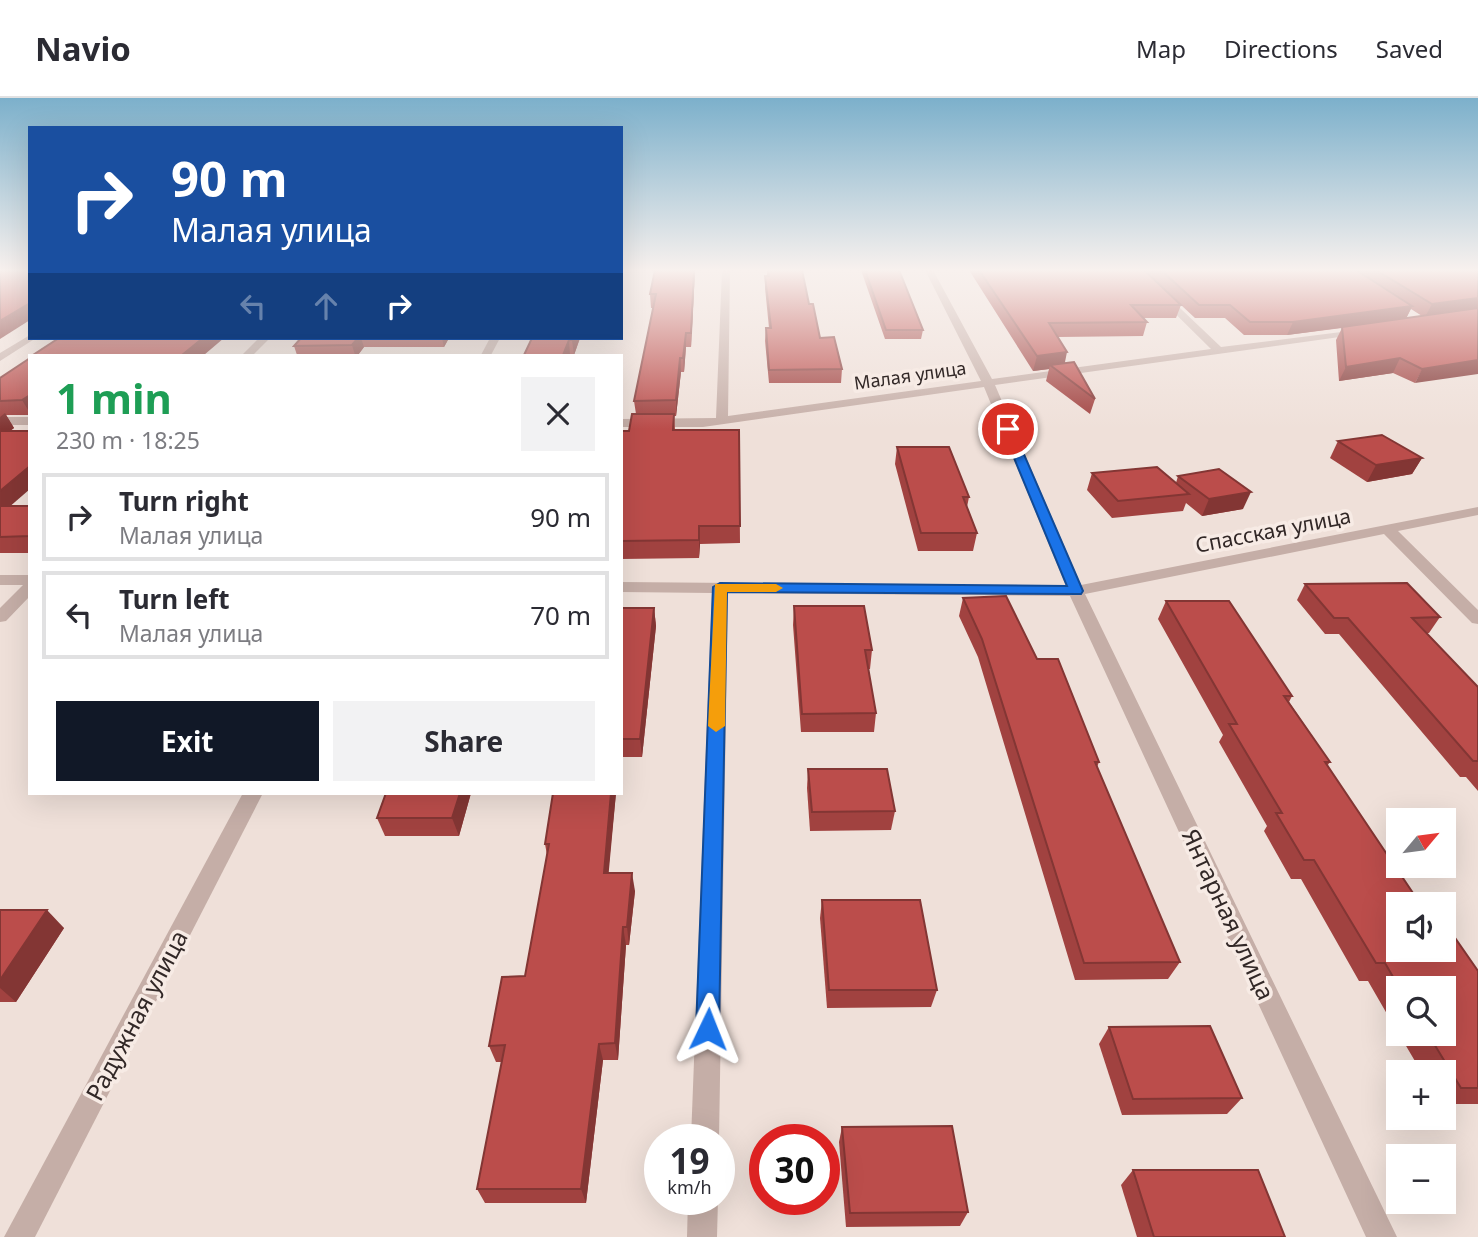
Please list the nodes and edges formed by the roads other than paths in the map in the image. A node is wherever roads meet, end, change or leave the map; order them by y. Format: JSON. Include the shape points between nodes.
{"nodes":[{"id":1,"x":725,"y":323,"type":"edge"},
{"id":2,"x":957,"y":323,"type":"edge"},
{"id":3,"x":1190,"y":323,"type":"edge"},
{"id":4,"x":1369,"y":330,"type":"edge"},
{"id":5,"x":28,"y":340,"type":"edge"},
{"id":6,"x":263,"y":340,"type":"edge"},
{"id":7,"x":1219,"y":351,"type":"junction"},
{"id":8,"x":248,"y":354,"type":"edge"},
{"id":9,"x":0,"y":358,"type":"edge"},
{"id":10,"x":988,"y":383,"type":"junction"},
{"id":11,"x":722,"y":420,"type":"junction"},
{"id":12,"x":0,"y":421,"type":"edge"},
{"id":13,"x":28,"y":421,"type":"edge"},
{"id":14,"x":623,"y":423,"type":"edge"},
{"id":15,"x":1478,"y":511,"type":"edge"},
{"id":16,"x":1387,"y":529,"type":"junction"},
{"id":17,"x":0,"y":580,"type":"edge"},
{"id":18,"x":28,"y":580,"type":"edge"},
{"id":19,"x":623,"y":587,"type":"edge"},
{"id":20,"x":720,"y":587,"type":"junction"},
{"id":21,"x":28,"y":589,"type":"edge"},
{"id":22,"x":1076,"y":591,"type":"junction"},
{"id":23,"x":0,"y":617,"type":"edge"},
{"id":24,"x":1478,"y":619,"type":"edge"},
{"id":25,"x":252,"y":795,"type":"edge"},
{"id":26,"x":705,"y":1124,"type":"edge"},
{"id":27,"x":703,"y":1215,"type":"edge"},
{"id":28,"x":19,"y":1237,"type":"edge"},
{"id":29,"x":702,"y":1237,"type":"edge"},
{"id":30,"x":1382,"y":1237,"type":"edge"}],
"edges":[{"from":1,"to":11,"type":"street"},
{"from":2,"to":10,"type":"street"},
{"from":3,"to":7,"type":"street"},
{"from":4,"to":7,"type":"street"},
{"from":5,"to":9,"type":"street"},
{"from":6,"to":8,"type":"street"},
{"from":7,"to":10,"type":"street"},
{"from":10,"to":11,"type":"street","name":"Малая улица"},
{"from":10,"to":22,"type":"street","name":"Малая улица"},
{"from":11,"to":14,"type":"street","name":"Малая улица"},
{"from":12,"to":13,"type":"street"},
{"from":15,"to":16,"type":"street","name":"Спасская улица"},
{"from":16,"to":22,"type":"street","name":"Спасская улица"},
{"from":16,"to":24,"type":"street"},
{"from":17,"to":18,"type":"street"},
{"from":19,"to":20,"type":"street"},
{"from":20,"to":22,"type":"street"},
{"from":20,"to":26,"type":"street"},
{"from":21,"to":23,"type":"street"},
{"from":22,"to":30,"type":"street","name":"Янтарная улица"},
{"from":25,"to":28,"type":"street","name":"Радужная улица"},
{"from":27,"to":29,"type":"street"}]}
